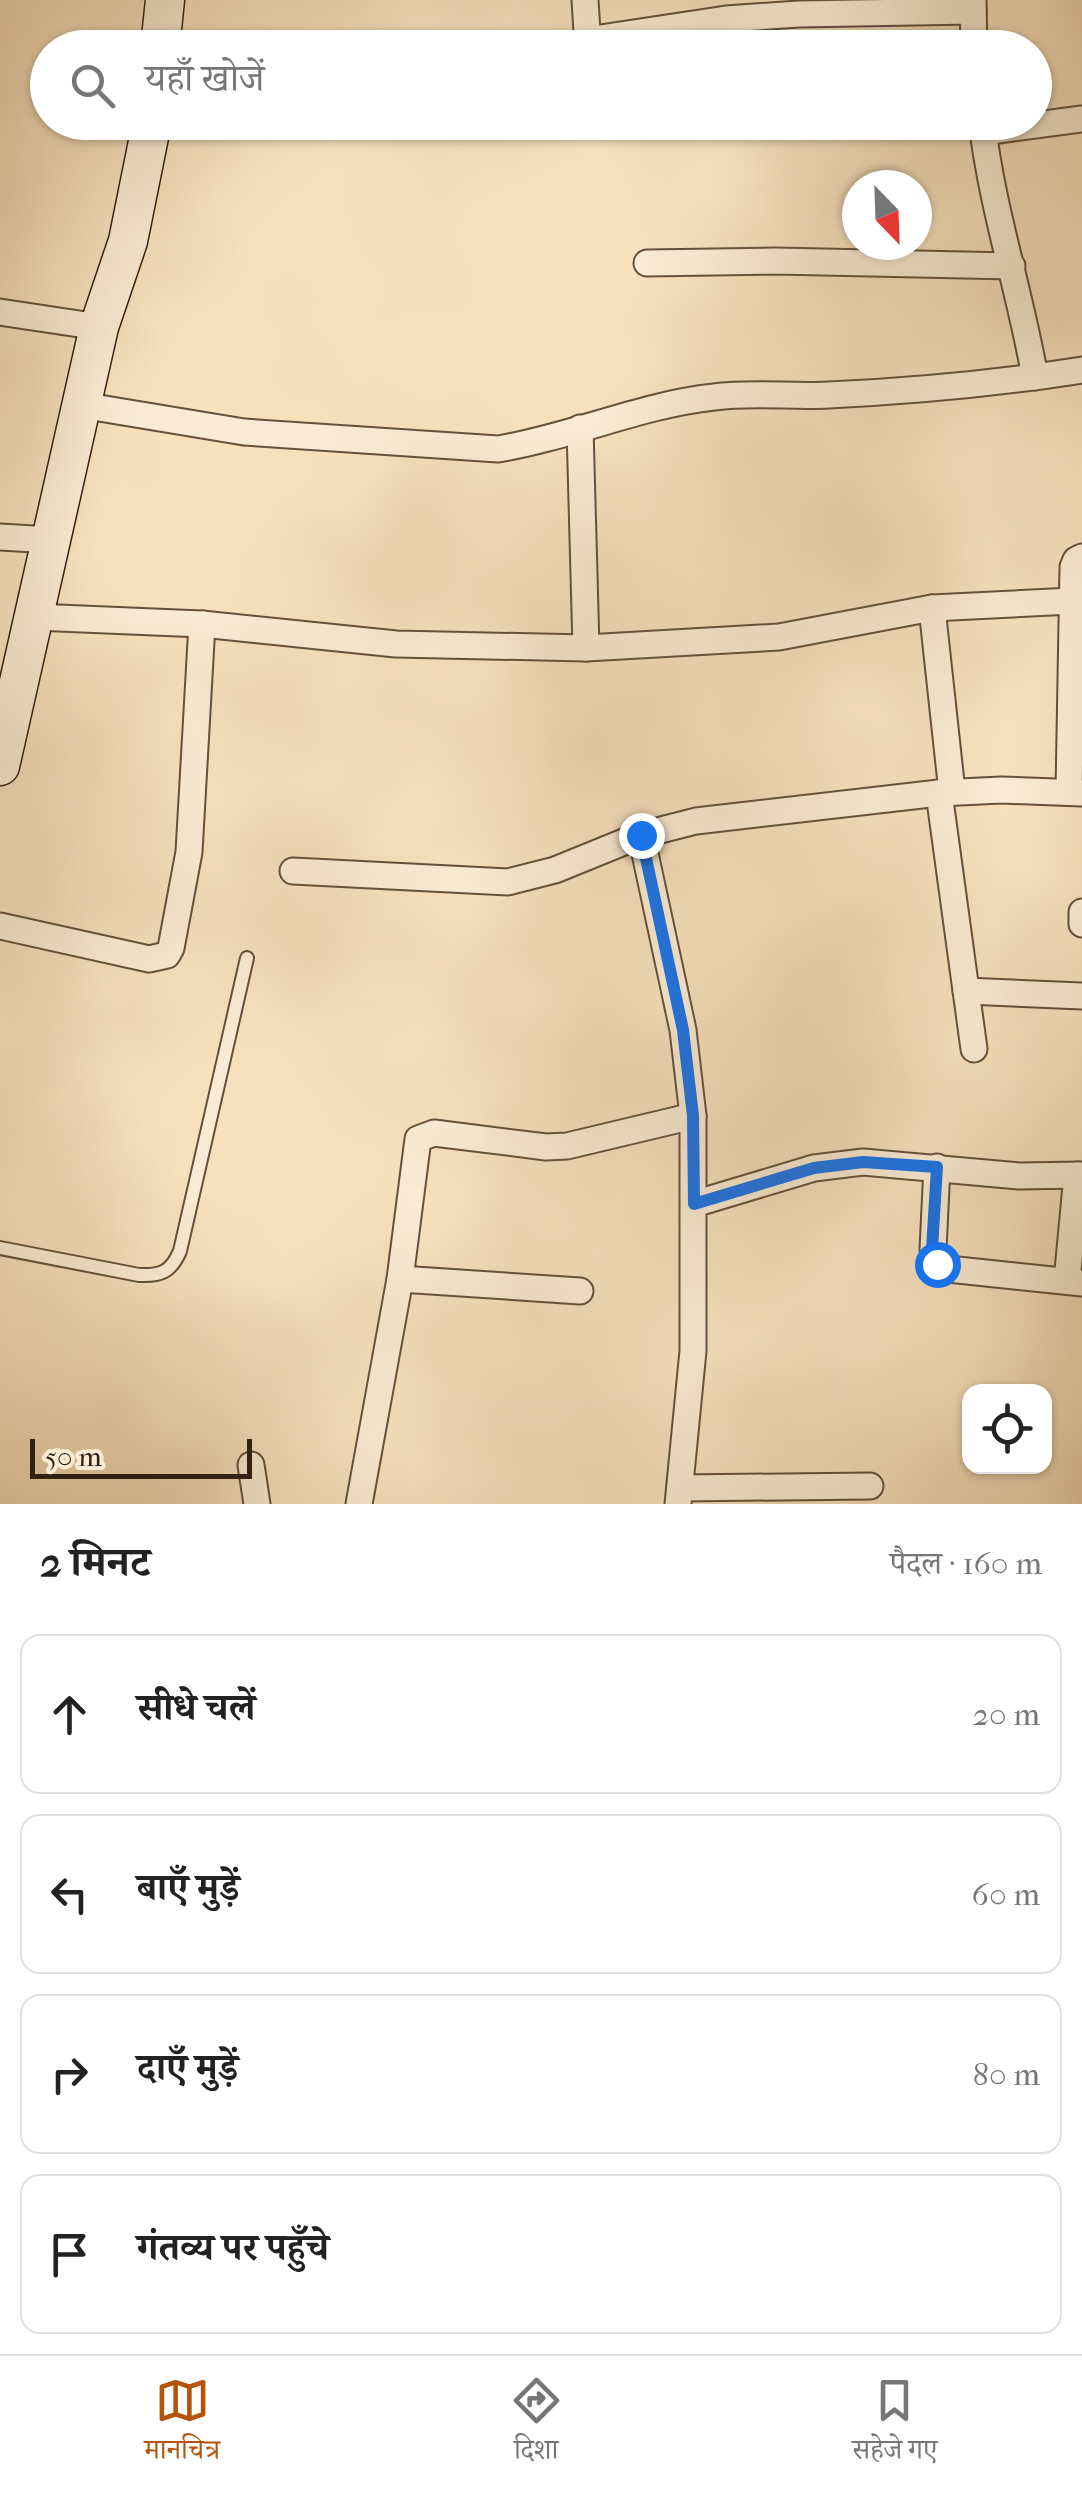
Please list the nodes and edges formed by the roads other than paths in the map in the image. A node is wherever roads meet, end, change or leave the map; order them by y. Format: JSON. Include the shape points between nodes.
{"nodes":[{"id":1,"x":164,"y":0,"type":"edge"},
{"id":2,"x":585,"y":0,"type":"edge"},
{"id":3,"x":973,"y":6,"type":"edge"},
{"id":4,"x":162,"y":30,"type":"edge"},
{"id":5,"x":587,"y":30,"type":"edge"},
{"id":6,"x":668,"y":30,"type":"edge"},
{"id":7,"x":1082,"y":118,"type":"edge"},
{"id":8,"x":1052,"y":121,"type":"edge"},
{"id":9,"x":148,"y":140,"type":"edge"},
{"id":10,"x":984,"y":140,"type":"edge"},
{"id":11,"x":647,"y":264,"type":"dead end"},
{"id":12,"x":1012,"y":266,"type":"junction"},
{"id":13,"x":0,"y":312,"type":"edge"},
{"id":14,"x":99,"y":327,"type":"junction"},
{"id":15,"x":1082,"y":370,"type":"edge"},
{"id":16,"x":1035,"y":377,"type":"junction"},
{"id":17,"x":82,"y":405,"type":"junction"},
{"id":18,"x":580,"y":428,"type":"junction"},
{"id":19,"x":0,"y":537,"type":"edge"},
{"id":20,"x":51,"y":540,"type":"junction"},
{"id":21,"x":1082,"y":557,"type":"edge"},
{"id":22,"x":1072,"y":600,"type":"junction"},
{"id":23,"x":932,"y":608,"type":"junction"},
{"id":24,"x":34,"y":618,"type":"junction"},
{"id":25,"x":202,"y":624,"type":"junction"},
{"id":26,"x":586,"y":648,"type":"junction"},
{"id":27,"x":0,"y":766,"type":"edge"},
{"id":28,"x":945,"y":792,"type":"junction"},
{"id":29,"x":1075,"y":792,"type":"edge"},
{"id":30,"x":641,"y":835,"type":"junction"},
{"id":31,"x":292,"y":870,"type":"dead end"},
{"id":32,"x":1082,"y":912,"type":"edge"},
{"id":33,"x":1082,"y":924,"type":"edge"},
{"id":34,"x":0,"y":926,"type":"edge"},
{"id":35,"x":247,"y":958,"type":"dead end"},
{"id":36,"x":966,"y":991,"type":"junction"},
{"id":37,"x":1082,"y":996,"type":"edge"},
{"id":38,"x":974,"y":1049,"type":"dead end"},
{"id":39,"x":693,"y":1116,"type":"junction"},
{"id":40,"x":937,"y":1167,"type":"junction"},
{"id":41,"x":1079,"y":1175,"type":"edge"},
{"id":42,"x":694,"y":1204,"type":"junction"},
{"id":43,"x":0,"y":1248,"type":"edge"},
{"id":44,"x":400,"y":1280,"type":"junction"},
{"id":45,"x":1074,"y":1282,"type":"edge"},
{"id":46,"x":580,"y":1291,"type":"dead end"},
{"id":47,"x":251,"y":1465,"type":"dead end"},
{"id":48,"x":870,"y":1486,"type":"dead end"},
{"id":49,"x":679,"y":1496,"type":"edge"},
{"id":50,"x":257,"y":1504,"type":"edge"},
{"id":51,"x":359,"y":1504,"type":"edge"}],
"edges":[{"from":1,"to":4,"type":"street"},
{"from":2,"to":5,"type":"street"},
{"from":3,"to":6,"type":"street","via":[[798,14]]},
{"from":7,"to":8,"type":"street"},
{"from":9,"to":14,"type":"street","via":[[128,241]]},
{"from":10,"to":12,"type":"street"},
{"from":11,"to":12,"type":"street"},
{"from":12,"to":16,"type":"street"},
{"from":13,"to":14,"type":"street"},
{"from":14,"to":17,"type":"street"},
{"from":15,"to":16,"type":"street"},
{"from":16,"to":18,"type":"street","via":[[830,395],[718,396]]},
{"from":17,"to":18,"type":"street","via":[[244,432],[474,449],[531,443]]},
{"from":17,"to":20,"type":"street"},
{"from":18,"to":26,"type":"street"},
{"from":19,"to":20,"type":"street"},
{"from":20,"to":24,"type":"street"},
{"from":21,"to":22,"type":"street","via":[[1073,567]]},
{"from":22,"to":23,"type":"street"},
{"from":22,"to":29,"type":"street"},
{"from":23,"to":26,"type":"street","via":[[779,637]]},
{"from":23,"to":28,"type":"street"},
{"from":24,"to":25,"type":"street"},
{"from":24,"to":27,"type":"street"},
{"from":25,"to":26,"type":"street","via":[[396,644]]},
{"from":25,"to":34,"type":"street","via":[[188,864],[167,955],[150,959]]},
{"from":28,"to":29,"type":"street"},
{"from":28,"to":30,"type":"street","via":[[696,821]]},
{"from":28,"to":36,"type":"street"},
{"from":30,"to":31,"type":"street","via":[[508,882]]},
{"from":30,"to":39,"type":"street","via":[[683,1030]]},
{"from":32,"to":33,"type":"street"},
{"from":35,"to":43,"type":"lane","via":[[180,1251],[169,1270],[139,1274]]},
{"from":36,"to":37,"type":"street"},
{"from":36,"to":38,"type":"street"},
{"from":39,"to":42,"type":"street"},
{"from":39,"to":44,"type":"street","via":[[567,1146],[421,1136]]},
{"from":40,"to":41,"type":"street"},
{"from":40,"to":42,"type":"street","via":[[826,1166]]},
{"from":40,"to":45,"type":"street","via":[[937,1264]]},
{"from":41,"to":45,"type":"street"},
{"from":42,"to":49,"type":"street","via":[[693,1351]]},
{"from":44,"to":46,"type":"street"},
{"from":44,"to":51,"type":"street"},
{"from":47,"to":50,"type":"street"},
{"from":48,"to":49,"type":"street"}]}
